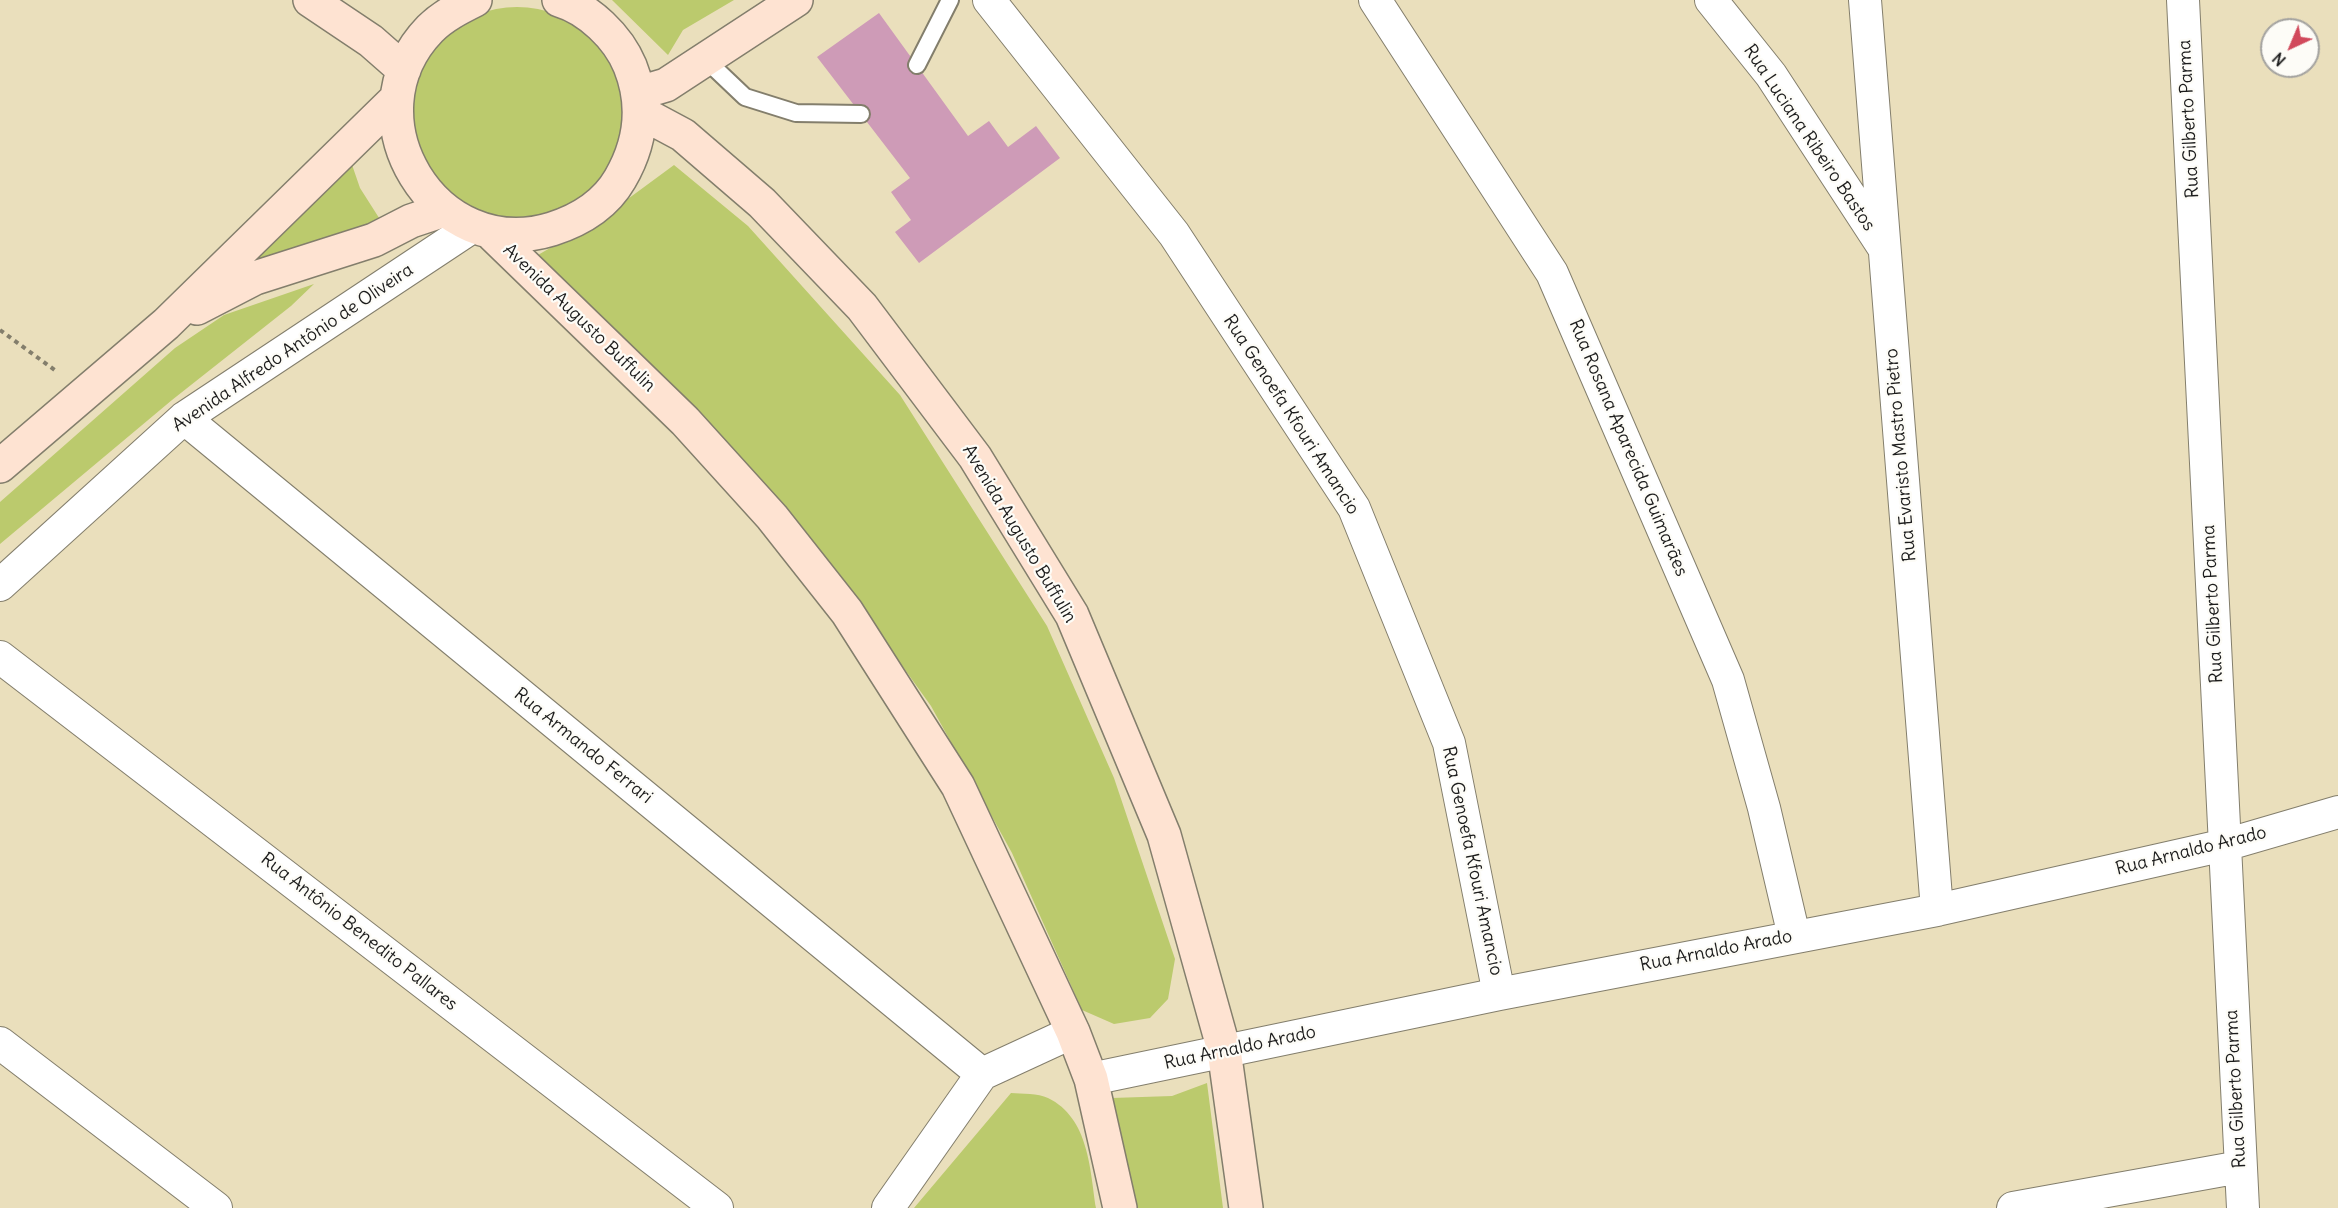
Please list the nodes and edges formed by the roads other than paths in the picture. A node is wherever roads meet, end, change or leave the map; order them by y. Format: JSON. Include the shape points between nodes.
{"nodes":[{"id":1,"x":309,"y":0,"type":"edge"},
{"id":2,"x":475,"y":0,"type":"edge"},
{"id":3,"x":559,"y":0,"type":"edge"},
{"id":4,"x":796,"y":0,"type":"edge"},
{"id":5,"x":950,"y":0,"type":"edge"},
{"id":6,"x":989,"y":0,"type":"edge"},
{"id":7,"x":1375,"y":0,"type":"edge"},
{"id":8,"x":1711,"y":0,"type":"edge"},
{"id":9,"x":1865,"y":0,"type":"edge"},
{"id":10,"x":2183,"y":0,"type":"edge"},
{"id":11,"x":430,"y":29,"type":"junction"},
{"id":12,"x":371,"y":41,"type":"junction"},
{"id":13,"x":705,"y":59,"type":"junction"},
{"id":14,"x":917,"y":65,"type":"dead end"},
{"id":15,"x":401,"y":84,"type":"junction"},
{"id":16,"x":639,"y":103,"type":"junction"},
{"id":17,"x":861,"y":114,"type":"dead end"},
{"id":18,"x":465,"y":222,"type":"junction"},
{"id":19,"x":1884,"y":248,"type":"junction"},
{"id":20,"x":166,"y":324,"type":"junction"},
{"id":21,"x":184,"y":418,"type":"junction"},
{"id":22,"x":0,"y":466,"type":"edge"},
{"id":23,"x":0,"y":585,"type":"edge"},
{"id":24,"x":0,"y":657,"type":"edge"},
{"id":25,"x":2338,"y":812,"type":"edge"},
{"id":26,"x":2225,"y":845,"type":"junction"},
{"id":27,"x":1937,"y":910,"type":"junction"},
{"id":28,"x":1794,"y":936,"type":"junction"},
{"id":29,"x":1499,"y":994,"type":"junction"},
{"id":30,"x":1073,"y":1032,"type":"junction"},
{"id":31,"x":0,"y":1043,"type":"edge"},
{"id":32,"x":1224,"y":1050,"type":"junction"},
{"id":33,"x":982,"y":1074,"type":"junction"},
{"id":34,"x":1092,"y":1079,"type":"junction"},
{"id":35,"x":2240,"y":1167,"type":"junction"},
{"id":36,"x":216,"y":1208,"type":"edge"},
{"id":37,"x":717,"y":1208,"type":"edge"},
{"id":38,"x":888,"y":1208,"type":"edge"},
{"id":39,"x":1120,"y":1208,"type":"edge"},
{"id":40,"x":1245,"y":1208,"type":"edge"},
{"id":41,"x":2013,"y":1208,"type":"edge"},
{"id":42,"x":2243,"y":1208,"type":"edge"}],
"edges":[{"from":1,"to":12,"type":"street"},
{"from":2,"to":11,"type":"street"},
{"from":3,"to":16,"type":"street","via":[[593,18],[614,39],[630,65]]},
{"from":4,"to":13,"type":"street"},
{"from":5,"to":14,"type":"lane"},
{"from":6,"to":29,"type":"street","name":"Rua Genoefa Kfouri Amancio","via":[[1174,234],[1354,508],[1449,744]]},
{"from":7,"to":28,"type":"street","name":"Rua Rosana Aparecida Guimarães","via":[[1552,273],[1728,680]]},
{"from":8,"to":19,"type":"street","name":"Rua Luciana Ribeiro Bastos","via":[[1771,75]]},
{"from":9,"to":19,"type":"street","name":"Rua Evaristo Mastro Pietro"},
{"from":10,"to":26,"type":"street","name":"Rua Gilberto Parma"},
{"from":11,"to":12,"type":"street"},
{"from":11,"to":15,"type":"street","via":[[415,48]]},
{"from":12,"to":15,"type":"street"},
{"from":13,"to":16,"type":"street"},
{"from":13,"to":17,"type":"lane","via":[[746,97],[796,113]]},
{"from":15,"to":18,"type":"street","name":"Avenida Augusto Buffulin","via":[[398,129],[406,160],[422,187]]},
{"from":15,"to":20,"type":"street"},
{"from":16,"to":18,"type":"street","via":[[633,156],[611,194],[576,221],[534,234]]},
{"from":16,"to":32,"type":"street","name":"Avenida Augusto Buffulin","via":[[762,203],[862,307],[975,457],[1071,615],[1164,835]]},
{"from":18,"to":20,"type":"street","via":[[411,221],[374,240],[255,278]]},
{"from":18,"to":21,"type":"street","name":"Avenida Alfredo Antônio de Oliveira","via":[[427,258]]},
{"from":18,"to":30,"type":"street","name":"Avenida Augusto Buffulin","via":[[685,420],[772,517],[847,612],[958,786]]},
{"from":19,"to":27,"type":"street","name":"Rua Evaristo Mastro Pietro"},
{"from":20,"to":22,"type":"street"},
{"from":21,"to":23,"type":"street","name":"Avenida Alfredo Antônio de Oliveira"},
{"from":21,"to":33,"type":"street","name":"Rua Armando Ferrari"},
{"from":24,"to":37,"type":"street","name":"Rua Antônio Benedito Pallares"},
{"from":25,"to":26,"type":"street","name":"Rua Arnaldo Arado"},
{"from":26,"to":27,"type":"street","name":"Rua Arnaldo Arado"},
{"from":26,"to":35,"type":"street","name":"Rua Gilberto Parma"},
{"from":27,"to":28,"type":"street","name":"Rua Arnaldo Arado"},
{"from":28,"to":29,"type":"street","name":"Rua Arnaldo Arado"},
{"from":29,"to":32,"type":"street","name":"Rua Arnaldo Arado"},
{"from":30,"to":33,"type":"street"},
{"from":30,"to":34,"type":"street","name":"Avenida Augusto Buffulin"},
{"from":31,"to":36,"type":"street"},
{"from":32,"to":34,"type":"street","name":"Rua Arnaldo Arado"},
{"from":32,"to":40,"type":"street","name":"Avenida Augusto Buffulin"},
{"from":33,"to":38,"type":"street"},
{"from":34,"to":39,"type":"street","name":"Avenida Augusto Buffulin"},
{"from":35,"to":41,"type":"street"},
{"from":35,"to":42,"type":"street","name":"Rua Gilberto Parma"}]}
